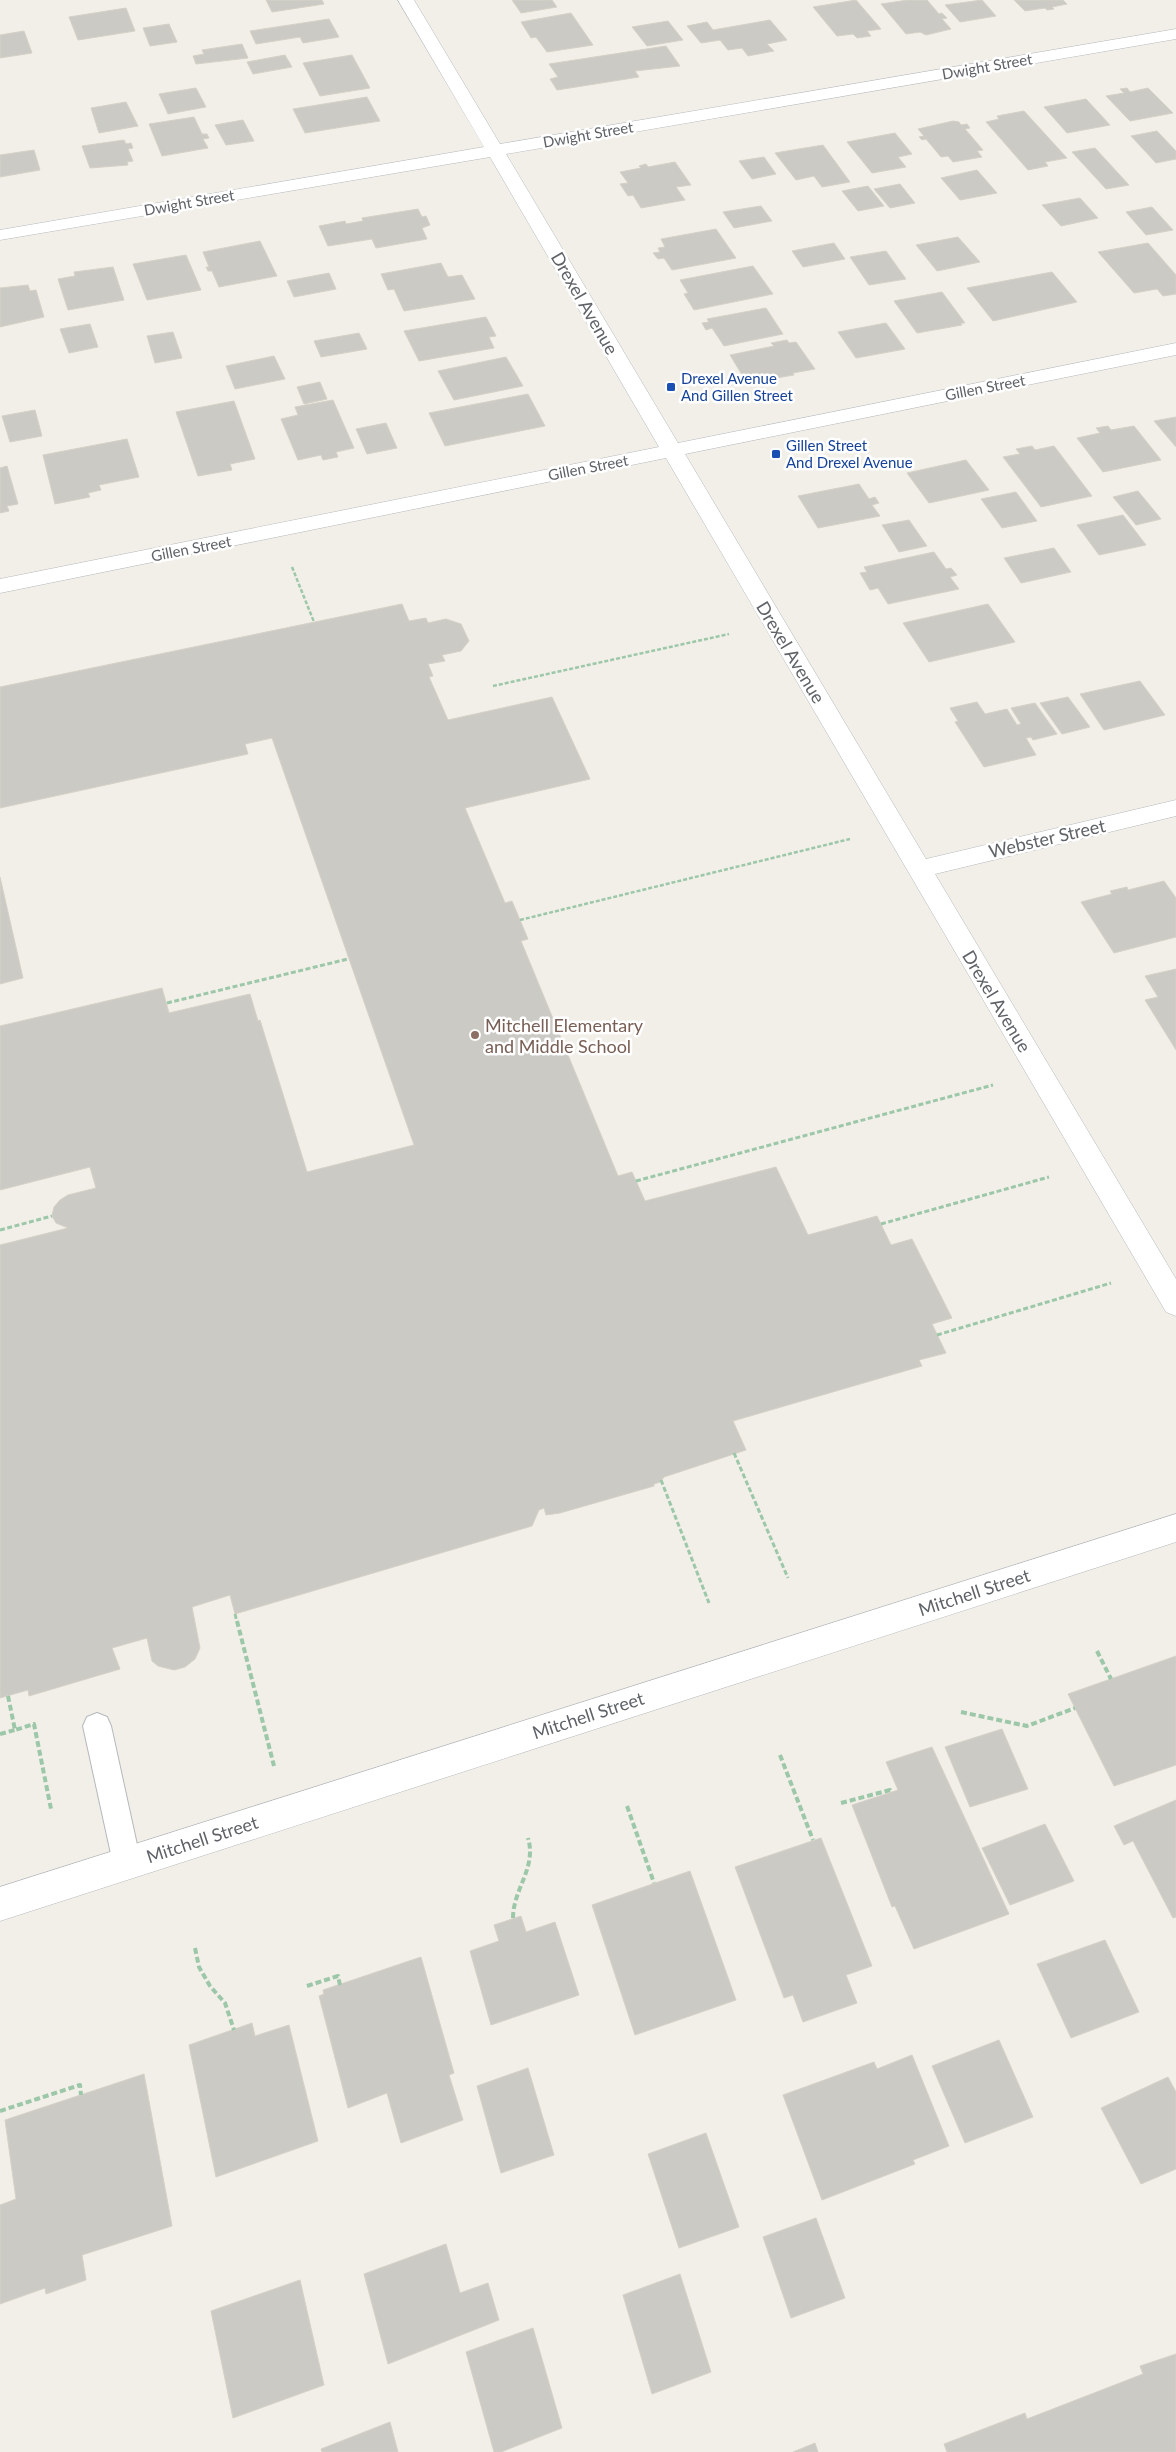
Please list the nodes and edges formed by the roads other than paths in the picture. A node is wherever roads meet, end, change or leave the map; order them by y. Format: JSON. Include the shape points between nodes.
{"nodes":[{"id":1,"x":406,"y":0,"type":"edge"},
{"id":2,"x":1176,"y":34,"type":"edge"},
{"id":3,"x":495,"y":150,"type":"junction"},
{"id":4,"x":0,"y":234,"type":"edge"},
{"id":5,"x":1176,"y":349,"type":"edge"},
{"id":6,"x":672,"y":450,"type":"junction"},
{"id":7,"x":0,"y":586,"type":"edge"},
{"id":8,"x":1176,"y":808,"type":"edge"},
{"id":9,"x":919,"y":869,"type":"junction"},
{"id":10,"x":1176,"y":1304,"type":"edge"},
{"id":11,"x":1176,"y":1528,"type":"edge"},
{"id":12,"x":97,"y":1726,"type":"dead end"},
{"id":13,"x":127,"y":1863,"type":"junction"},
{"id":14,"x":0,"y":1904,"type":"edge"}],
"edges":[{"from":1,"to":3,"type":"street","name":"Drexel Avenue"},
{"from":2,"to":3,"type":"street","name":"Dwight Street"},
{"from":3,"to":4,"type":"street","name":"Dwight Street"},
{"from":3,"to":6,"type":"street","name":"Drexel Avenue"},
{"from":5,"to":6,"type":"street","name":"Gillen Street"},
{"from":6,"to":7,"type":"street","name":"Gillen Street"},
{"from":6,"to":9,"type":"street","name":"Drexel Avenue"},
{"from":8,"to":9,"type":"street","name":"Webster Street"},
{"from":9,"to":10,"type":"street","name":"Drexel Avenue"},
{"from":11,"to":13,"type":"street","name":"Mitchell Street"},
{"from":12,"to":13,"type":"lane"},
{"from":13,"to":14,"type":"street","name":"Mitchell Street"}]}
